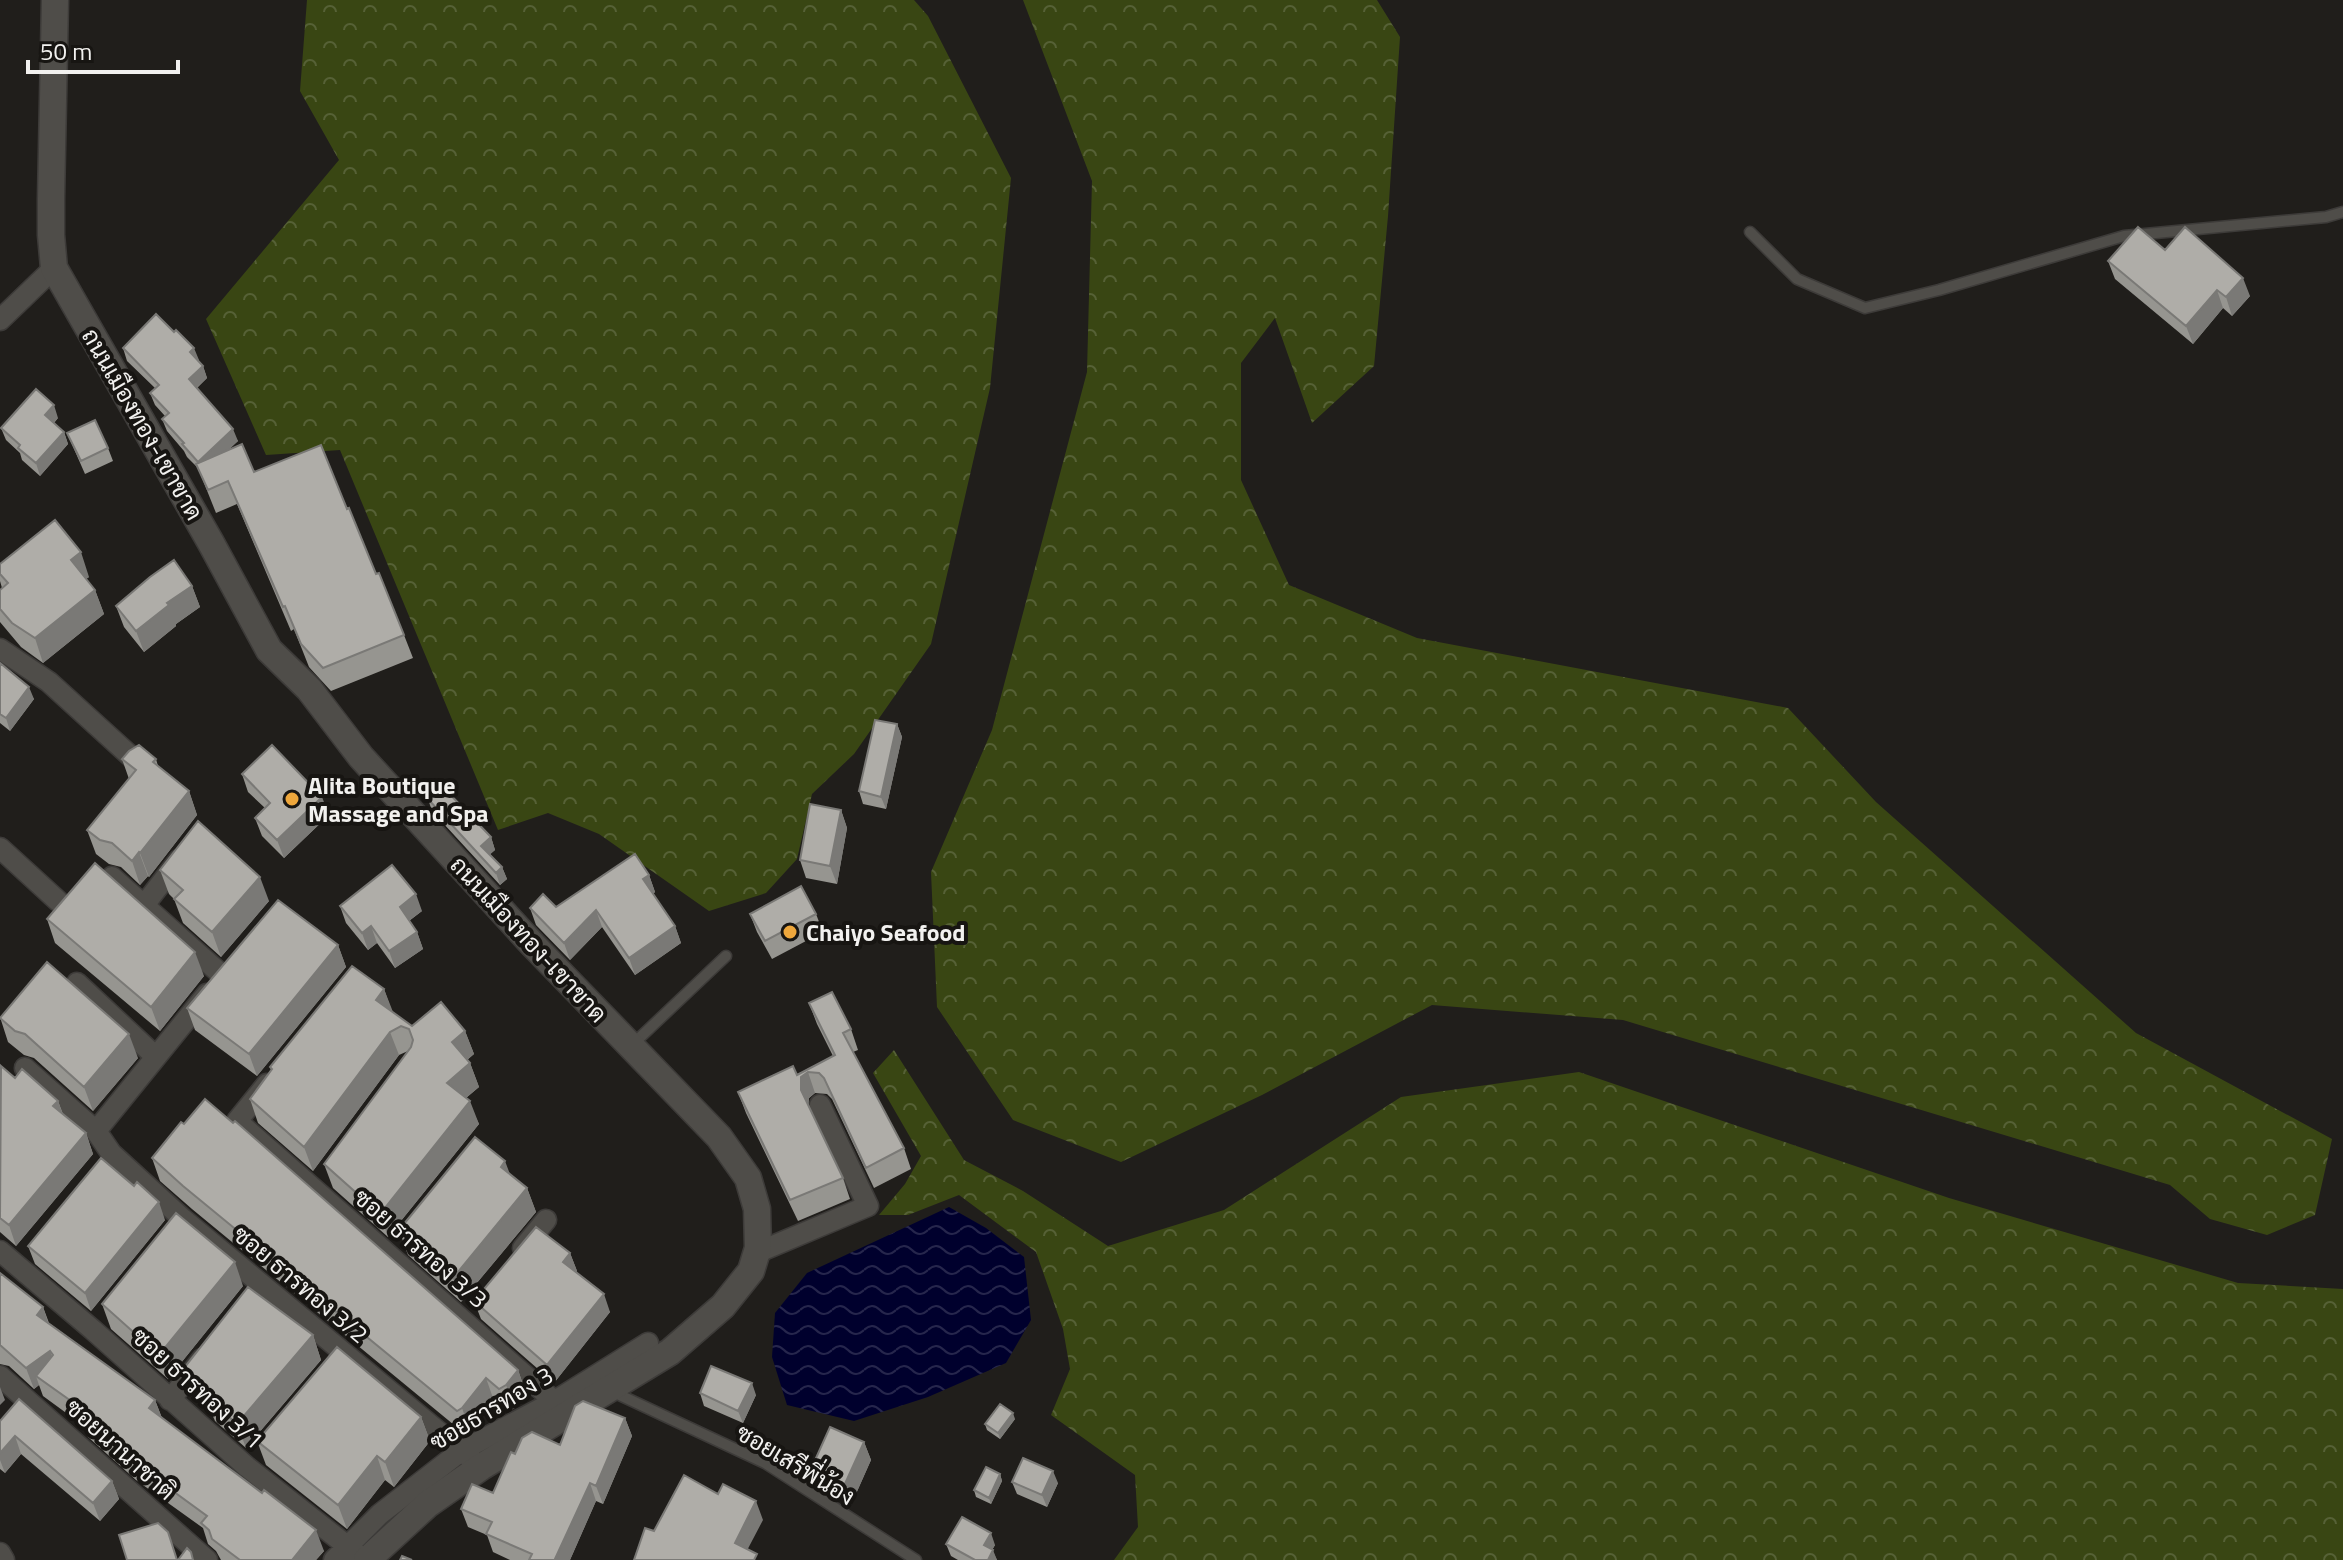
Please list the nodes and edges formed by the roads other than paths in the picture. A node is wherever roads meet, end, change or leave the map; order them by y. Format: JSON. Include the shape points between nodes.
{"nodes":[{"id":1,"x":55,"y":0,"type":"edge"},
{"id":2,"x":2343,"y":212,"type":"edge"},
{"id":3,"x":1750,"y":232,"type":"dead end"},
{"id":4,"x":54,"y":268,"type":"junction"},
{"id":5,"x":0,"y":320,"type":"edge"},
{"id":6,"x":0,"y":649,"type":"edge"},
{"id":7,"x":137,"y":762,"type":"edge"},
{"id":8,"x":192,"y":843,"type":"edge"},
{"id":9,"x":0,"y":848,"type":"edge"},
{"id":10,"x":112,"y":877,"type":"edge"},
{"id":11,"x":58,"y":901,"type":"edge"},
{"id":12,"x":145,"y":904,"type":"junction"},
{"id":13,"x":726,"y":956,"type":"dead end"},
{"id":14,"x":77,"y":983,"type":"dead end"},
{"id":15,"x":631,"y":1046,"type":"junction"},
{"id":16,"x":156,"y":1057,"type":"junction"},
{"id":17,"x":25,"y":1068,"type":"edge"},
{"id":18,"x":275,"y":1074,"type":"edge"},
{"id":19,"x":820,"y":1105,"type":"dead end"},
{"id":20,"x":96,"y":1131,"type":"junction"},
{"id":21,"x":546,"y":1220,"type":"dead end"},
{"id":22,"x":0,"y":1251,"type":"edge"},
{"id":23,"x":756,"y":1253,"type":"junction"},
{"id":24,"x":509,"y":1264,"type":"edge"},
{"id":25,"x":215,"y":1342,"type":"edge"},
{"id":26,"x":648,"y":1343,"type":"dead end"},
{"id":27,"x":0,"y":1376,"type":"edge"},
{"id":28,"x":607,"y":1390,"type":"junction"},
{"id":29,"x":25,"y":1398,"type":"junction"},
{"id":30,"x":170,"y":1400,"type":"junction"},
{"id":31,"x":562,"y":1408,"type":"junction"},
{"id":32,"x":8,"y":1414,"type":"edge"},
{"id":33,"x":471,"y":1459,"type":"junction"},
{"id":34,"x":0,"y":1553,"type":"edge"},
{"id":35,"x":354,"y":1557,"type":"edge"},
{"id":36,"x":4,"y":1560,"type":"edge"},
{"id":37,"x":207,"y":1560,"type":"edge"},
{"id":38,"x":916,"y":1560,"type":"edge"}],
"edges":[{"from":1,"to":4,"type":"street","name":"ถนนเมืองทอง-เขาขาด"},
{"from":2,"to":3,"type":"lane","via":[[2124,236],[1865,308],[1797,279]]},
{"from":4,"to":5,"type":"street"},
{"from":4,"to":15,"type":"street","name":"ถนนเมืองทอง-เขาขาด","via":[[269,650],[309,689],[361,757]]},
{"from":6,"to":7,"type":"street","via":[[49,682]]},
{"from":8,"to":12,"type":"street"},
{"from":9,"to":11,"type":"street"},
{"from":10,"to":12,"type":"street"},
{"from":12,"to":16,"type":"street","via":[[227,970]]},
{"from":13,"to":15,"type":"lane"},
{"from":14,"to":16,"type":"street"},
{"from":15,"to":23,"type":"street","name":"ถนนเมืองทอง-เขาขาด","via":[[719,1137],[748,1178],[757,1209]]},
{"from":16,"to":20,"type":"street"},
{"from":17,"to":20,"type":"street","name":"ซอย ธารทอง 3/2"},
{"from":18,"to":31,"type":"street","name":"ซอย ธารทอง 3/3","via":[[237,1121],[320,1184],[468,1314]]},
{"from":19,"to":23,"type":"street","via":[[868,1206]]},
{"from":20,"to":33,"type":"street","name":"ซอย ธารทอง 3/2","via":[[107,1158],[178,1225]]},
{"from":21,"to":24,"type":"street"},
{"from":22,"to":30,"type":"street","name":"ซอย ธารทอง 3/1","via":[[22,1260],[98,1323]]},
{"from":23,"to":28,"type":"street","name":"ถนนเมืองทอง-เขาขาด","via":[[751,1271],[723,1306],[670,1352]]},
{"from":25,"to":30,"type":"street"},
{"from":26,"to":31,"type":"street","name":"ซอยธารทอง 3"},
{"from":27,"to":29,"type":"street","name":"ซอยนานาชาติ"},
{"from":28,"to":31,"type":"street","name":"ถนนเมืองทอง-เขาขาด"},
{"from":28,"to":38,"type":"lane","name":"ซอยเสรีพี่น้อง","via":[[765,1463]]},
{"from":29,"to":32,"type":"street"},
{"from":29,"to":37,"type":"street","name":"ซอยนานาชาติ"},
{"from":30,"to":35,"type":"street","name":"ซอย ธารทอง 3/1","via":[[252,1462]]},
{"from":31,"to":33,"type":"street","name":"ถนนเมืองทอง-เขาขาด"},
{"from":33,"to":35,"type":"street","name":"ถนนเมืองทอง-เขาขาด","via":[[428,1504]]},
{"from":34,"to":36,"type":"street"}]}
